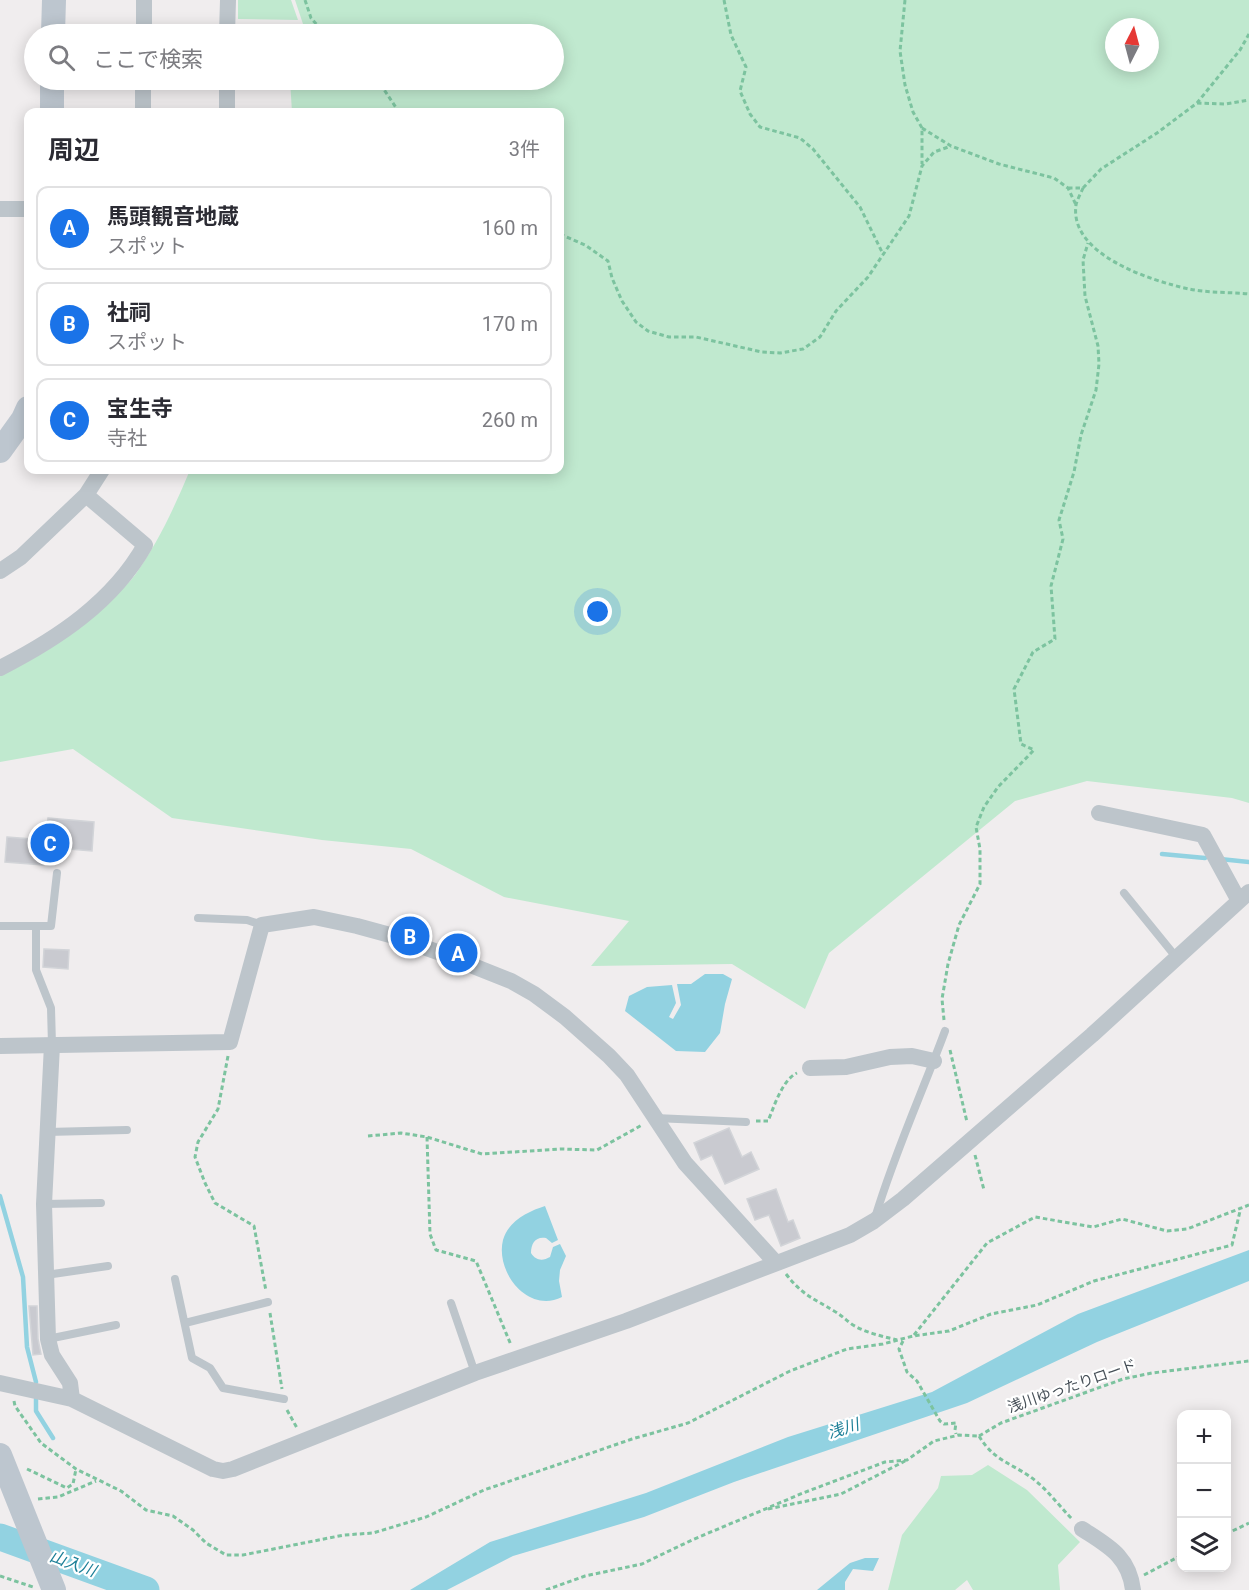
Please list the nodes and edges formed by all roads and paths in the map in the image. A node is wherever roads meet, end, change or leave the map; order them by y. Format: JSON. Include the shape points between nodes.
{"nodes":[{"id":1,"x":54,"y":0,"type":"edge"},
{"id":2,"x":144,"y":0,"type":"edge"},
{"id":3,"x":228,"y":0,"type":"edge"},
{"id":4,"x":305,"y":0,"type":"edge"},
{"id":5,"x":724,"y":0,"type":"edge"},
{"id":6,"x":905,"y":0,"type":"edge"},
{"id":7,"x":53,"y":24,"type":"edge"},
{"id":8,"x":144,"y":24,"type":"edge"},
{"id":9,"x":227,"y":24,"type":"edge"},
{"id":10,"x":317,"y":24,"type":"edge"},
{"id":11,"x":1249,"y":34,"type":"edge"},
{"id":12,"x":52,"y":90,"type":"edge"},
{"id":13,"x":143,"y":90,"type":"edge"},
{"id":14,"x":227,"y":90,"type":"edge"},
{"id":15,"x":384,"y":90,"type":"edge"},
{"id":16,"x":1249,"y":100,"type":"edge"},
{"id":17,"x":1197,"y":103,"type":"junction"},
{"id":18,"x":52,"y":108,"type":"edge"},
{"id":19,"x":143,"y":108,"type":"edge"},
{"id":20,"x":227,"y":108,"type":"edge"},
{"id":21,"x":396,"y":108,"type":"edge"},
{"id":22,"x":922,"y":128,"type":"junction"},
{"id":23,"x":951,"y":146,"type":"junction"},
{"id":24,"x":922,"y":166,"type":"junction"},
{"id":25,"x":1068,"y":188,"type":"junction"},
{"id":26,"x":1083,"y":188,"type":"junction"},
{"id":27,"x":1076,"y":205,"type":"junction"},
{"id":28,"x":0,"y":209,"type":"edge"},
{"id":29,"x":24,"y":209,"type":"edge"},
{"id":30,"x":564,"y":236,"type":"edge"},
{"id":31,"x":1088,"y":243,"type":"junction"},
{"id":32,"x":884,"y":255,"type":"junction"},
{"id":33,"x":1249,"y":294,"type":"edge"},
{"id":34,"x":24,"y":417,"type":"edge"},
{"id":35,"x":0,"y":451,"type":"edge"},
{"id":36,"x":99,"y":474,"type":"edge"},
{"id":37,"x":86,"y":495,"type":"junction"},
{"id":38,"x":0,"y":571,"type":"edge"},
{"id":39,"x":0,"y":668,"type":"edge"},
{"id":40,"x":1099,"y":813,"type":"dead end"},
{"id":41,"x":57,"y":873,"type":"dead end"},
{"id":42,"x":1124,"y":893,"type":"dead end"},
{"id":43,"x":1244,"y":897,"type":"edge"},
{"id":44,"x":198,"y":918,"type":"dead end"},
{"id":45,"x":0,"y":926,"type":"edge"},
{"id":46,"x":36,"y":926,"type":"junction"},
{"id":47,"x":262,"y":926,"type":"junction"},
{"id":48,"x":1176,"y":957,"type":"junction"},
{"id":49,"x":945,"y":1031,"type":"junction"},
{"id":50,"x":230,"y":1042,"type":"junction"},
{"id":51,"x":52,"y":1045,"type":"junction"},
{"id":52,"x":0,"y":1046,"type":"edge"},
{"id":53,"x":934,"y":1062,"type":"junction"},
{"id":54,"x":810,"y":1068,"type":"joint"},
{"id":55,"x":654,"y":1118,"type":"junction"},
{"id":56,"x":746,"y":1122,"type":"joint"},
{"id":57,"x":127,"y":1130,"type":"dead end"},
{"id":58,"x":47,"y":1132,"type":"junction"},
{"id":59,"x":368,"y":1136,"type":"dead end"},
{"id":60,"x":427,"y":1137,"type":"junction"},
{"id":61,"x":971,"y":1141,"type":"junction"},
{"id":62,"x":984,"y":1190,"type":"dead end"},
{"id":63,"x":101,"y":1203,"type":"dead end"},
{"id":64,"x":44,"y":1204,"type":"junction"},
{"id":65,"x":1249,"y":1205,"type":"edge"},
{"id":66,"x":1241,"y":1207,"type":"junction"},
{"id":67,"x":874,"y":1221,"type":"junction"},
{"id":68,"x":775,"y":1262,"type":"junction"},
{"id":69,"x":108,"y":1266,"type":"dead end"},
{"id":70,"x":46,"y":1275,"type":"junction"},
{"id":71,"x":175,"y":1280,"type":"dead end"},
{"id":72,"x":268,"y":1302,"type":"junction"},
{"id":73,"x":451,"y":1303,"type":"dead end"},
{"id":74,"x":185,"y":1323,"type":"junction"},
{"id":75,"x":116,"y":1325,"type":"dead end"},
{"id":76,"x":913,"y":1335,"type":"junction"},
{"id":77,"x":48,"y":1339,"type":"junction"},
{"id":78,"x":904,"y":1339,"type":"junction"},
{"id":79,"x":897,"y":1340,"type":"junction"},
{"id":80,"x":517,"y":1358,"type":"junction"},
{"id":81,"x":1249,"y":1361,"type":"edge"},
{"id":82,"x":475,"y":1373,"type":"junction"},
{"id":83,"x":6,"y":1384,"type":"edge"},
{"id":84,"x":72,"y":1398,"type":"junction"},
{"id":85,"x":284,"y":1400,"type":"junction"},
{"id":86,"x":959,"y":1435,"type":"junction"},
{"id":87,"x":979,"y":1436,"type":"junction"},
{"id":88,"x":304,"y":1440,"type":"junction"},
{"id":89,"x":907,"y":1460,"type":"junction"},
{"id":90,"x":10,"y":1467,"type":"edge"},
{"id":91,"x":76,"y":1469,"type":"junction"},
{"id":92,"x":96,"y":1481,"type":"junction"},
{"id":93,"x":37,"y":1499,"type":"dead end"},
{"id":94,"x":763,"y":1510,"type":"junction"},
{"id":95,"x":1249,"y":1523,"type":"edge"},
{"id":96,"x":1082,"y":1529,"type":"joint"},
{"id":97,"x":1231,"y":1531,"type":"edge"},
{"id":98,"x":1177,"y":1557,"type":"edge"},
{"id":99,"x":1158,"y":1566,"type":"dead end"},
{"id":100,"x":0,"y":1576,"type":"edge"},
{"id":101,"x":46,"y":1589,"type":"edge"},
{"id":102,"x":546,"y":1590,"type":"edge"},
{"id":103,"x":1133,"y":1590,"type":"edge"}],
"edges":[{"from":1,"to":7,"type":"street"},
{"from":2,"to":8,"type":"street"},
{"from":3,"to":9,"type":"street"},
{"from":4,"to":10,"type":"path"},
{"from":5,"to":32,"type":"path","via":[[731,35],[746,67],[740,91],[750,114],[760,127],[800,138],[813,149],[860,207]]},
{"from":6,"to":22,"type":"path","via":[[900,51],[905,85]]},
{"from":11,"to":17,"type":"path"},
{"from":12,"to":18,"type":"street"},
{"from":13,"to":19,"type":"street"},
{"from":14,"to":20,"type":"street"},
{"from":15,"to":21,"type":"path"},
{"from":16,"to":17,"type":"path"},
{"from":17,"to":26,"type":"path","via":[[1101,169]]},
{"from":22,"to":23,"type":"path"},
{"from":22,"to":24,"type":"path"},
{"from":23,"to":24,"type":"path","via":[[934,152]]},
{"from":23,"to":25,"type":"path","via":[[1054,178]]},
{"from":24,"to":32,"type":"path","via":[[909,216]]},
{"from":25,"to":26,"type":"path"},
{"from":25,"to":27,"type":"path"},
{"from":26,"to":27,"type":"path"},
{"from":27,"to":31,"type":"path","via":[[1081,232]]},
{"from":28,"to":29,"type":"street"},
{"from":30,"to":32,"type":"path","via":[[608,261],[622,301],[636,322],[648,331],[762,352],[803,349],[820,337],[836,311]]},
{"from":31,"to":33,"type":"path","via":[[1143,277],[1191,290]]},
{"from":31,"to":49,"type":"path","via":[[1083,261],[1085,296],[1099,364],[1096,390],[1059,520],[1063,539],[1051,586],[1055,639],[1033,652],[1014,689],[1021,744],[1034,750],[998,788],[976,826],[980,884],[959,925],[948,964],[942,999]]},
{"from":34,"to":35,"type":"street"},
{"from":36,"to":37,"type":"street"},
{"from":37,"to":38,"type":"street","via":[[21,557]]},
{"from":37,"to":39,"type":"street","via":[[145,545],[132,567],[95,605],[45,643]]},
{"from":40,"to":43,"type":"street","via":[[1203,835]]},
{"from":41,"to":46,"type":"lane","via":[[51,926]]},
{"from":42,"to":48,"type":"lane"},
{"from":43,"to":48,"type":"street"},
{"from":44,"to":47,"type":"lane","via":[[247,920]]},
{"from":45,"to":46,"type":"lane"},
{"from":46,"to":51,"type":"lane","via":[[36,970],[51,1008]]},
{"from":47,"to":50,"type":"street"},
{"from":47,"to":55,"type":"street","via":[[314,917],[357,926],[411,942],[511,981],[549,1005],[609,1056],[637,1088]]},
{"from":48,"to":61,"type":"street"},
{"from":49,"to":53,"type":"lane"},
{"from":49,"to":61,"type":"path"},
{"from":50,"to":51,"type":"street"},
{"from":50,"to":72,"type":"path","via":[[218,1109],[198,1142],[195,1156],[215,1203],[254,1226]]},
{"from":51,"to":52,"type":"street"},
{"from":51,"to":58,"type":"street"},
{"from":53,"to":54,"type":"street","via":[[912,1056],[890,1057],[846,1068]]},
{"from":53,"to":67,"type":"lane","via":[[888,1174]]},
{"from":54,"to":56,"type":"path","via":[[792,1075],[768,1121]]},
{"from":55,"to":56,"type":"lane"},
{"from":55,"to":60,"type":"path","via":[[597,1150],[483,1154]]},
{"from":55,"to":68,"type":"street","via":[[704,1186]]},
{"from":57,"to":58,"type":"lane"},
{"from":58,"to":64,"type":"street"},
{"from":59,"to":60,"type":"path","via":[[401,1133]]},
{"from":60,"to":80,"type":"path","via":[[430,1234],[436,1250],[476,1260]]},
{"from":61,"to":62,"type":"path"},
{"from":61,"to":67,"type":"street"},
{"from":63,"to":64,"type":"lane"},
{"from":64,"to":70,"type":"street"},
{"from":65,"to":66,"type":"path"},
{"from":66,"to":76,"type":"path","via":[[1232,1245],[1094,1281],[1037,1305],[992,1314],[949,1331]]},
{"from":66,"to":76,"type":"path","via":[[1187,1230],[1167,1231],[1122,1219],[1093,1227],[1035,1216],[987,1243]]},
{"from":67,"to":68,"type":"street","via":[[850,1235]]},
{"from":68,"to":79,"type":"path","via":[[810,1299],[863,1330]]},
{"from":68,"to":80,"type":"street","via":[[626,1321]]},
{"from":69,"to":70,"type":"lane"},
{"from":70,"to":77,"type":"street"},
{"from":71,"to":74,"type":"lane"},
{"from":72,"to":74,"type":"lane"},
{"from":72,"to":85,"type":"path"},
{"from":73,"to":82,"type":"lane"},
{"from":74,"to":85,"type":"lane","via":[[192,1358],[210,1368],[223,1388]]},
{"from":75,"to":77,"type":"lane"},
{"from":76,"to":78,"type":"path"},
{"from":77,"to":84,"type":"street","via":[[52,1354],[70,1383]]},
{"from":78,"to":79,"type":"path"},
{"from":78,"to":86,"type":"path","via":[[899,1349],[904,1367],[944,1424],[956,1423],[955,1433]]},
{"from":79,"to":92,"type":"path","via":[[847,1349],[790,1371],[688,1423],[484,1490],[426,1517],[373,1533],[226,1555],[174,1516],[146,1510],[121,1491]]},
{"from":80,"to":82,"type":"street"},
{"from":81,"to":87,"type":"path","name":"浅川ゆったりロード","via":[[1123,1379],[1001,1423]]},
{"from":82,"to":88,"type":"street"},
{"from":83,"to":84,"type":"street"},
{"from":83,"to":91,"type":"path","via":[[15,1406],[41,1443]]},
{"from":84,"to":88,"type":"street","via":[[223,1471]]},
{"from":85,"to":88,"type":"path"},
{"from":86,"to":87,"type":"path"},
{"from":86,"to":89,"type":"path","via":[[934,1441]]},
{"from":87,"to":96,"type":"path","via":[[999,1459],[1038,1482]]},
{"from":89,"to":94,"type":"path","via":[[885,1462]]},
{"from":89,"to":94,"type":"path","via":[[841,1494]]},
{"from":90,"to":91,"type":"path","via":[[67,1488],[73,1484]]},
{"from":90,"to":101,"type":"street"},
{"from":91,"to":92,"type":"path"},
{"from":92,"to":93,"type":"path","via":[[58,1497]]},
{"from":94,"to":102,"type":"path","via":[[642,1564],[585,1576]]},
{"from":95,"to":97,"type":"path"},
{"from":96,"to":103,"type":"street","via":[[1113,1549],[1126,1563]]},
{"from":98,"to":99,"type":"path"},
{"from":100,"to":101,"type":"path"}]}
